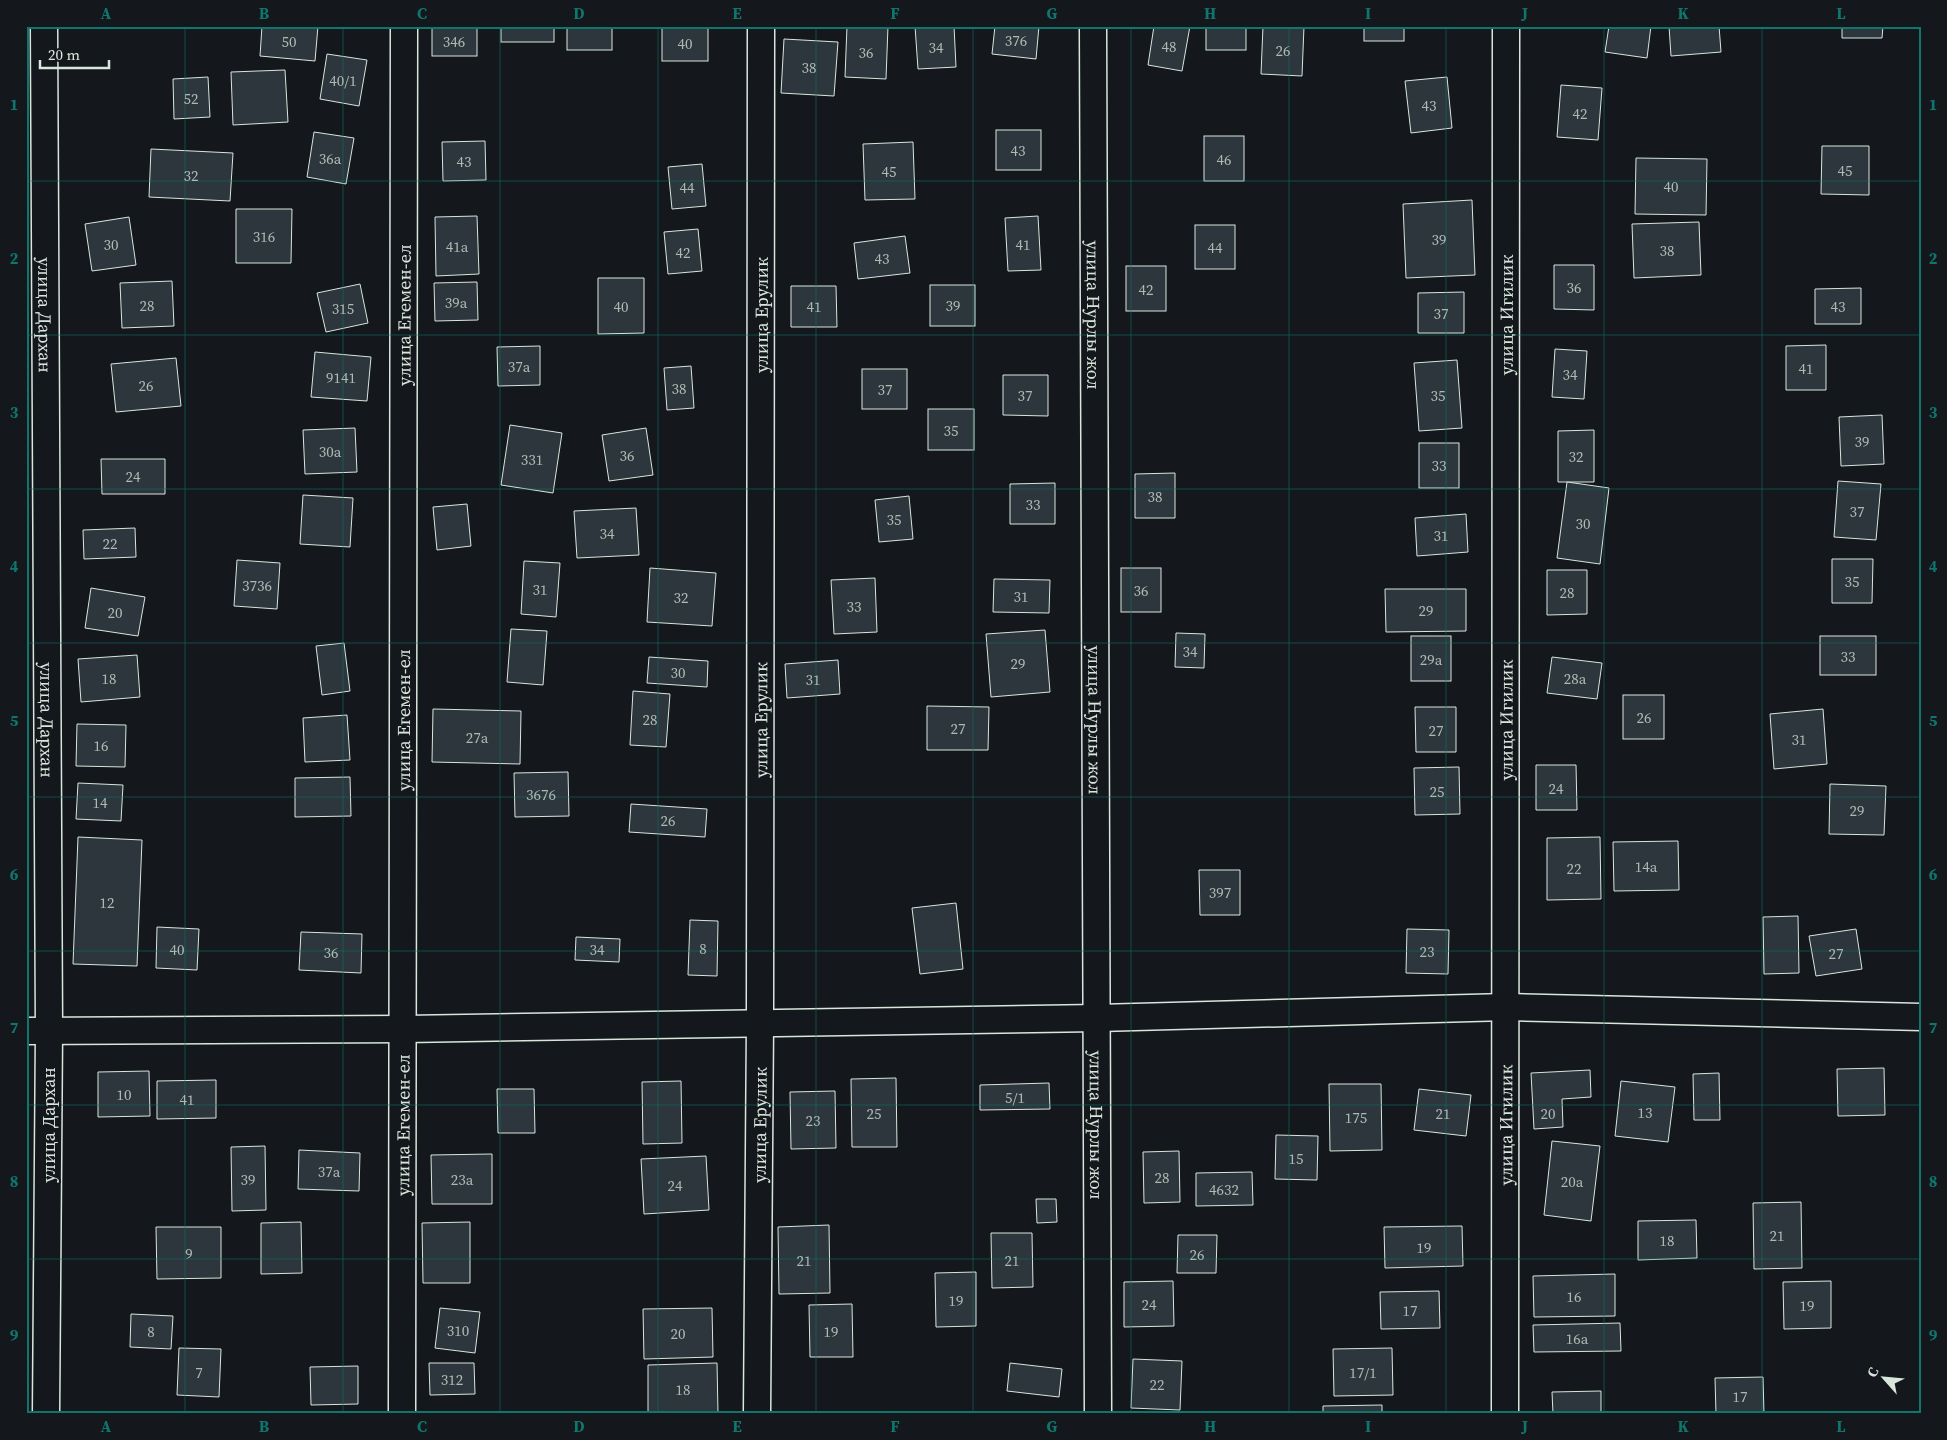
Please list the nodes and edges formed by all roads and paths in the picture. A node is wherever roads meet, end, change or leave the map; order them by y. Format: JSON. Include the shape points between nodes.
{"nodes":[{"id":1,"x":44,"y":26,"type":"edge"},
{"id":2,"x":404,"y":26,"type":"edge"},
{"id":3,"x":761,"y":26,"type":"edge"},
{"id":4,"x":1093,"y":26,"type":"edge"},
{"id":5,"x":1506,"y":26,"type":"edge"},
{"id":6,"x":1507,"y":1007,"type":"junction"},
{"id":7,"x":1921,"y":1017,"type":"edge"},
{"id":8,"x":1098,"y":1018,"type":"junction"},
{"id":9,"x":760,"y":1022,"type":"junction"},
{"id":10,"x":404,"y":1029,"type":"junction"},
{"id":11,"x":37,"y":1031,"type":"edge"},
{"id":12,"x":46,"y":1414,"type":"edge"},
{"id":13,"x":402,"y":1414,"type":"edge"},
{"id":14,"x":757,"y":1414,"type":"edge"},
{"id":15,"x":1098,"y":1414,"type":"edge"},
{"id":16,"x":1505,"y":1414,"type":"edge"}],
"edges":[{"from":1,"to":11,"type":"street","name":"улица Дархан"},
{"from":2,"to":10,"type":"street","name":"улица Егемен-ел"},
{"from":3,"to":9,"type":"street","name":"улица Ерулик"},
{"from":4,"to":8,"type":"street","name":"улица Нурлы жол"},
{"from":5,"to":6,"type":"street","name":"улица Игилик"},
{"from":6,"to":7,"type":"street"},
{"from":6,"to":8,"type":"street"},
{"from":6,"to":16,"type":"street","name":"улица Игилик"},
{"from":8,"to":9,"type":"street"},
{"from":8,"to":15,"type":"street","name":"улица Нурлы жол"},
{"from":9,"to":10,"type":"street"},
{"from":9,"to":14,"type":"street","name":"улица Ерулик"},
{"from":10,"to":11,"type":"street"},
{"from":10,"to":13,"type":"street","name":"улица Егемен-ел"},
{"from":11,"to":12,"type":"street","name":"улица Дархан"}]}
